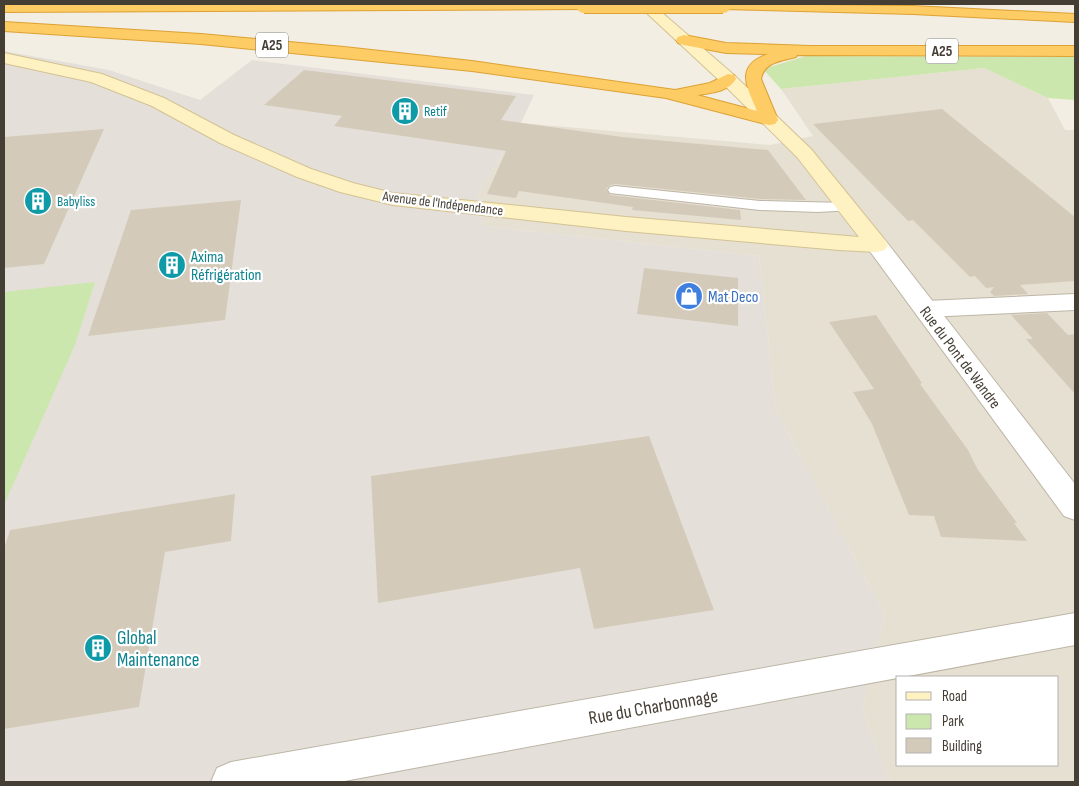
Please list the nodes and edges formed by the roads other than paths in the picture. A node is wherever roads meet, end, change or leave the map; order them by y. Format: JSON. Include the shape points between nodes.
{"nodes":[{"id":1,"x":644,"y":4,"type":"edge"},
{"id":2,"x":4,"y":8,"type":"edge"},
{"id":3,"x":1075,"y":18,"type":"edge"},
{"id":4,"x":4,"y":26,"type":"edge"},
{"id":5,"x":684,"y":40,"type":"junction"},
{"id":6,"x":810,"y":51,"type":"junction"},
{"id":7,"x":1075,"y":51,"type":"edge"},
{"id":8,"x":4,"y":58,"type":"edge"},
{"id":9,"x":728,"y":79,"type":"junction"},
{"id":10,"x":667,"y":94,"type":"junction"},
{"id":11,"x":769,"y":120,"type":"junction"},
{"id":12,"x":615,"y":190,"type":"dead end"},
{"id":13,"x":847,"y":207,"type":"junction"},
{"id":14,"x":877,"y":245,"type":"junction"},
{"id":15,"x":1075,"y":302,"type":"edge"},
{"id":16,"x":926,"y":309,"type":"junction"},
{"id":17,"x":1075,"y":507,"type":"edge"},
{"id":18,"x":1075,"y":630,"type":"edge"},
{"id":19,"x":231,"y":782,"type":"edge"}],
"edges":[{"from":1,"to":5,"type":"main road","name":"Rue du Pont de Wandre"},
{"from":2,"to":3,"type":"highway","bridge":true,"via":[[723,5]]},
{"from":4,"to":10,"type":"highway","number":"A25","via":[[144,34],[344,52],[472,66]]},
{"from":5,"to":6,"type":"highway","number":"A25","via":[[726,48]]},
{"from":5,"to":9,"type":"main road","name":"Rue du Pont de Wandre"},
{"from":6,"to":7,"type":"highway","number":"A25"},
{"from":6,"to":11,"type":"highway","number":"A25","via":[[766,60],[756,68],[753,79]]},
{"from":8,"to":14,"type":"main road","name":"Avenue de l'Indépendance","via":[[96,78],[158,102],[227,139],[304,172],[347,188],[393,199],[655,227]]},
{"from":9,"to":10,"type":"highway","number":"A25","via":[[704,90]]},
{"from":9,"to":11,"type":"main road","name":"Rue du Pont de Wandre"},
{"from":10,"to":11,"type":"highway","number":"A25"},
{"from":11,"to":13,"type":"main road","name":"Rue du Pont de Wandre","via":[[804,153]]},
{"from":12,"to":13,"type":"lane","via":[[744,204]]},
{"from":13,"to":14,"type":"main road","name":"Rue du Pont de Wandre"},
{"from":14,"to":16,"type":"street","name":"Rue du Pont de Wandre"},
{"from":15,"to":16,"type":"street"},
{"from":16,"to":17,"type":"street","name":"Rue du Pont de Wandre"},
{"from":18,"to":19,"type":"street","name":"Rue du Charbonnage"}]}
